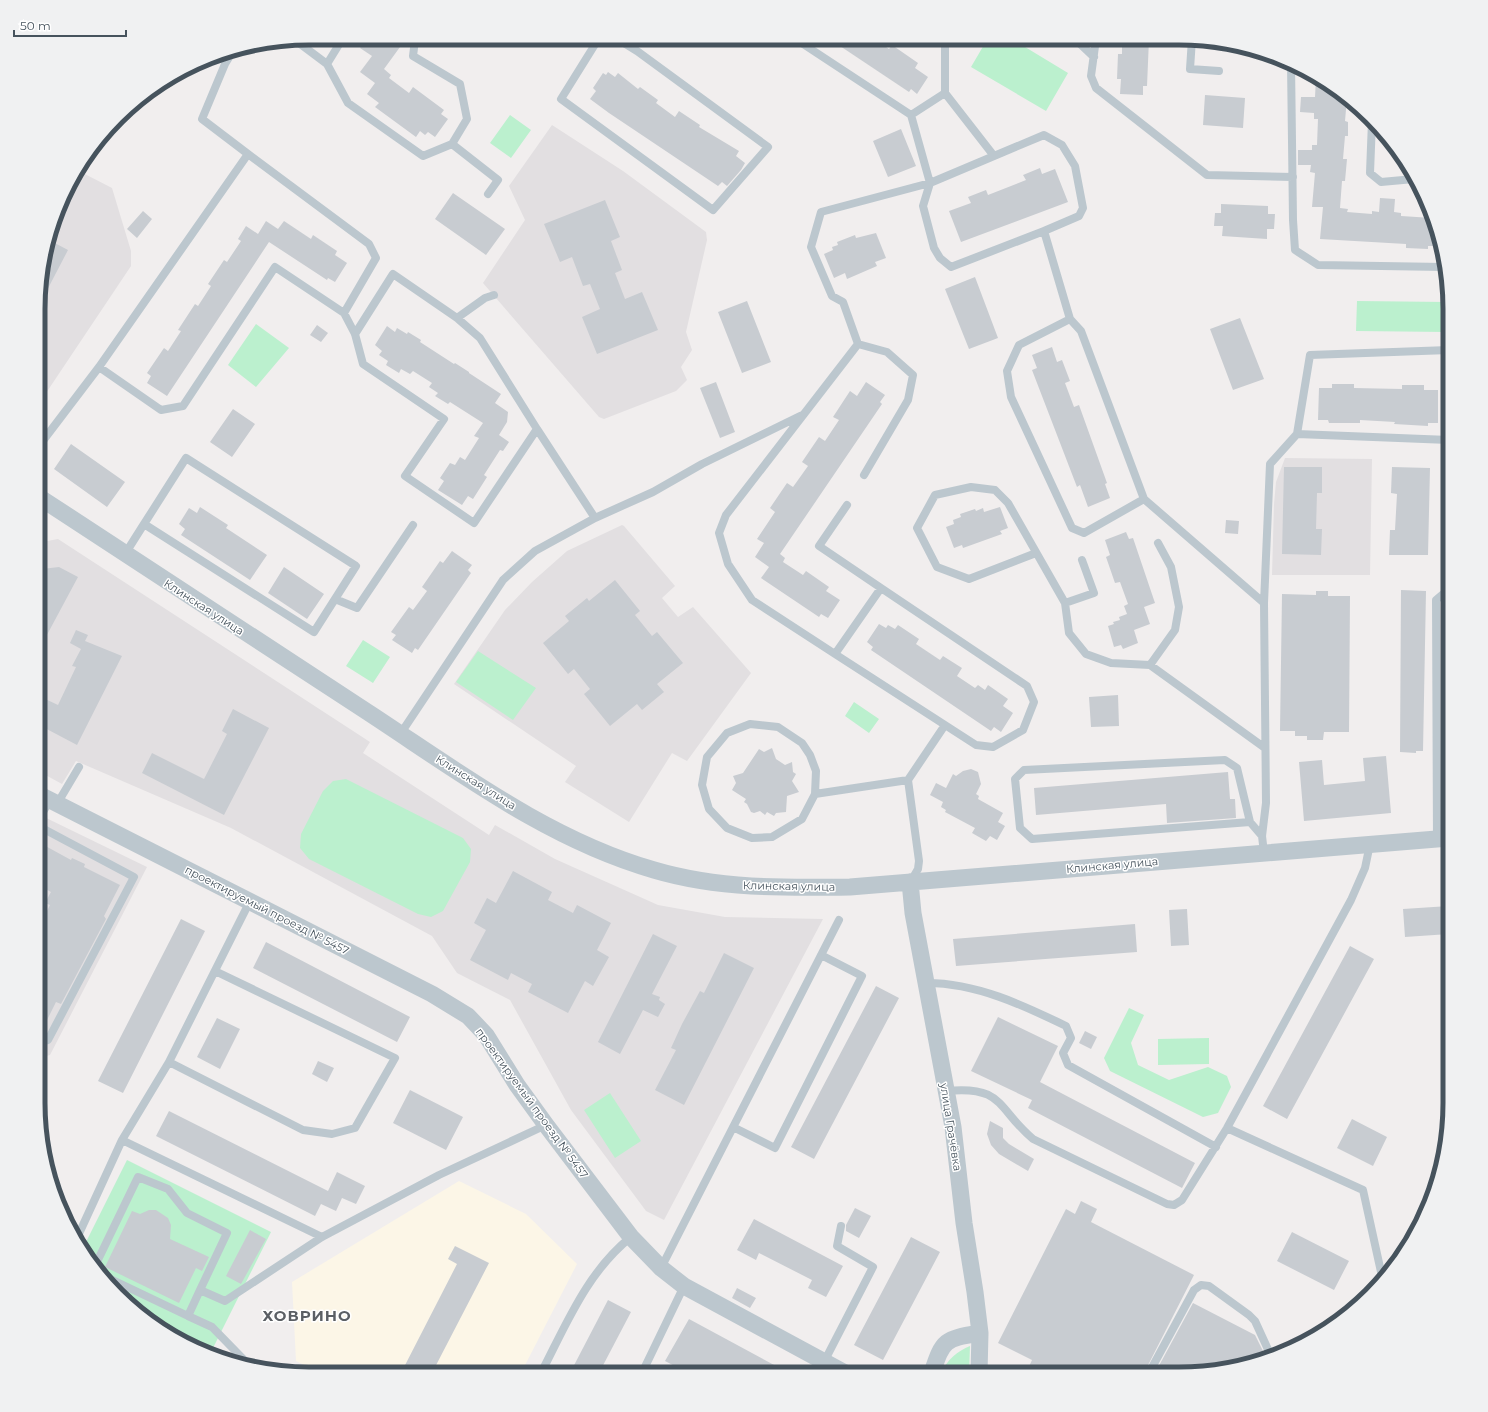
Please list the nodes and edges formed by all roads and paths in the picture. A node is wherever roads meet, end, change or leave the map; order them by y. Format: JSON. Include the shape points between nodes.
{"nodes":[{"id":1,"x":303,"y":45,"type":"edge"},
{"id":2,"x":339,"y":45,"type":"edge"},
{"id":3,"x":414,"y":45,"type":"edge"},
{"id":4,"x":595,"y":45,"type":"edge"},
{"id":5,"x":627,"y":45,"type":"edge"},
{"id":6,"x":805,"y":45,"type":"edge"},
{"id":7,"x":945,"y":45,"type":"edge"},
{"id":8,"x":1082,"y":45,"type":"edge"},
{"id":9,"x":1095,"y":45,"type":"edge"},
{"id":10,"x":1192,"y":46,"type":"edge"},
{"id":11,"x":1094,"y":57,"type":"junction"},
{"id":12,"x":229,"y":58,"type":"edge"},
{"id":13,"x":327,"y":64,"type":"junction"},
{"id":14,"x":1292,"y":70,"type":"edge"},
{"id":15,"x":1220,"y":71,"type":"dead end"},
{"id":16,"x":945,"y":93,"type":"junction"},
{"id":17,"x":911,"y":115,"type":"junction"},
{"id":18,"x":1372,"y":129,"type":"edge"},
{"id":19,"x":452,"y":144,"type":"junction"},
{"id":20,"x":248,"y":154,"type":"junction"},
{"id":21,"x":994,"y":156,"type":"junction"},
{"id":22,"x":1293,"y":177,"type":"junction"},
{"id":23,"x":1409,"y":179,"type":"edge"},
{"id":24,"x":930,"y":183,"type":"junction"},
{"id":25,"x":488,"y":194,"type":"dead end"},
{"id":26,"x":1044,"y":231,"type":"junction"},
{"id":27,"x":1440,"y":267,"type":"edge"},
{"id":28,"x":494,"y":295,"type":"dead end"},
{"id":29,"x":344,"y":313,"type":"junction"},
{"id":30,"x":457,"y":318,"type":"junction"},
{"id":31,"x":1070,"y":319,"type":"junction"},
{"id":32,"x":355,"y":334,"type":"junction"},
{"id":33,"x":858,"y":344,"type":"junction"},
{"id":34,"x":1443,"y":350,"type":"edge"},
{"id":35,"x":99,"y":367,"type":"junction"},
{"id":36,"x":802,"y":415,"type":"junction"},
{"id":37,"x":537,"y":429,"type":"junction"},
{"id":38,"x":1297,"y":434,"type":"junction"},
{"id":39,"x":45,"y":438,"type":"edge"},
{"id":40,"x":1443,"y":440,"type":"edge"},
{"id":41,"x":864,"y":475,"type":"dead end"},
{"id":42,"x":1144,"y":499,"type":"junction"},
{"id":43,"x":45,"y":501,"type":"edge"},
{"id":44,"x":847,"y":505,"type":"dead end"},
{"id":45,"x":595,"y":518,"type":"junction"},
{"id":46,"x":144,"y":524,"type":"junction"},
{"id":47,"x":413,"y":525,"type":"dead end"},
{"id":48,"x":1158,"y":543,"type":"dead end"},
{"id":49,"x":1036,"y":553,"type":"junction"},
{"id":50,"x":125,"y":554,"type":"junction"},
{"id":51,"x":1082,"y":560,"type":"dead end"},
{"id":52,"x":881,"y":588,"type":"junction"},
{"id":53,"x":1443,"y":594,"type":"edge"},
{"id":54,"x":335,"y":599,"type":"junction"},
{"id":55,"x":1065,"y":603,"type":"junction"},
{"id":56,"x":1264,"y":603,"type":"junction"},
{"id":57,"x":835,"y":654,"type":"junction"},
{"id":58,"x":1150,"y":665,"type":"junction"},
{"id":59,"x":946,"y":725,"type":"junction"},
{"id":60,"x":401,"y":733,"type":"junction"},
{"id":61,"x":1265,"y":748,"type":"junction"},
{"id":62,"x":79,"y":767,"type":"dead end"},
{"id":63,"x":908,"y":780,"type":"junction"},
{"id":64,"x":815,"y":794,"type":"junction"},
{"id":65,"x":49,"y":800,"type":"edge"},
{"id":66,"x":1250,"y":822,"type":"junction"},
{"id":67,"x":45,"y":830,"type":"edge"},
{"id":68,"x":1262,"y":836,"type":"junction"},
{"id":69,"x":1443,"y":838,"type":"edge"},
{"id":70,"x":1370,"y":844,"type":"junction"},
{"id":71,"x":1264,"y":853,"type":"junction"},
{"id":72,"x":910,"y":882,"type":"junction"},
{"id":73,"x":250,"y":901,"type":"junction"},
{"id":74,"x":839,"y":920,"type":"dead end"},
{"id":75,"x":821,"y":955,"type":"junction"},
{"id":76,"x":214,"y":970,"type":"junction"},
{"id":77,"x":927,"y":983,"type":"junction"},
{"id":78,"x":45,"y":1041,"type":"edge"},
{"id":79,"x":169,"y":1062,"type":"junction"},
{"id":80,"x":946,"y":1090,"type":"junction"},
{"id":81,"x":546,"y":1125,"type":"junction"},
{"id":82,"x":733,"y":1127,"type":"junction"},
{"id":83,"x":1227,"y":1128,"type":"junction"},
{"id":84,"x":122,"y":1140,"type":"junction"},
{"id":85,"x":1216,"y":1147,"type":"junction"},
{"id":86,"x":841,"y":1226,"type":"dead end"},
{"id":87,"x":79,"y":1233,"type":"edge"},
{"id":88,"x":322,"y":1237,"type":"junction"},
{"id":89,"x":631,"y":1237,"type":"junction"},
{"id":90,"x":98,"y":1260,"type":"edge"},
{"id":91,"x":661,"y":1268,"type":"junction"},
{"id":92,"x":1381,"y":1272,"type":"edge"},
{"id":93,"x":114,"y":1281,"type":"edge"},
{"id":94,"x":684,"y":1286,"type":"junction"},
{"id":95,"x":200,"y":1290,"type":"junction"},
{"id":96,"x":188,"y":1316,"type":"junction"},
{"id":97,"x":980,"y":1333,"type":"junction"},
{"id":98,"x":1269,"y":1351,"type":"edge"},
{"id":99,"x":243,"y":1358,"type":"edge"},
{"id":100,"x":824,"y":1362,"type":"junction"},
{"id":101,"x":544,"y":1367,"type":"edge"},
{"id":102,"x":645,"y":1367,"type":"edge"},
{"id":103,"x":834,"y":1367,"type":"edge"},
{"id":104,"x":934,"y":1367,"type":"edge"},
{"id":105,"x":979,"y":1367,"type":"edge"},
{"id":106,"x":1152,"y":1367,"type":"edge"}],
"edges":[{"from":1,"to":13,"type":"lane"},
{"from":2,"to":13,"type":"lane"},
{"from":3,"to":19,"type":"lane","via":[[413,56],[460,84],[467,119]]},
{"from":4,"to":5,"type":"lane","via":[[561,99],[713,210],[768,147]]},
{"from":6,"to":17,"type":"lane"},
{"from":7,"to":16,"type":"lane"},
{"from":8,"to":11,"type":"lane"},
{"from":9,"to":11,"type":"lane"},
{"from":10,"to":15,"type":"lane","via":[[1190,69]]},
{"from":11,"to":22,"type":"lane","via":[[1091,76],[1096,88],[1207,175]]},
{"from":12,"to":20,"type":"lane","via":[[202,119]]},
{"from":13,"to":19,"type":"lane","via":[[348,103],[423,156]]},
{"from":14,"to":22,"type":"lane"},
{"from":16,"to":17,"type":"lane"},
{"from":16,"to":21,"type":"lane"},
{"from":17,"to":24,"type":"lane"},
{"from":18,"to":23,"type":"lane","via":[[1370,173],[1381,182]]},
{"from":19,"to":25,"type":"lane","via":[[498,180]]},
{"from":20,"to":29,"type":"lane","via":[[369,244],[376,258]]},
{"from":20,"to":35,"type":"lane"},
{"from":21,"to":24,"type":"lane"},
{"from":21,"to":26,"type":"lane","via":[[1044,135],[1062,145],[1075,166],[1083,208],[1079,216]]},
{"from":22,"to":27,"type":"lane","via":[[1296,250],[1318,265]]},
{"from":24,"to":26,"type":"lane","via":[[923,206],[934,248],[940,258],[951,267]]},
{"from":24,"to":33,"type":"lane","via":[[821,212],[811,247],[832,296],[844,302]]},
{"from":26,"to":31,"type":"lane"},
{"from":28,"to":30,"type":"lane","via":[[484,298]]},
{"from":29,"to":32,"type":"lane"},
{"from":29,"to":35,"type":"lane","via":[[275,267],[183,406],[161,410]]},
{"from":30,"to":32,"type":"lane","via":[[393,274]]},
{"from":30,"to":37,"type":"lane","via":[[480,338]]},
{"from":31,"to":42,"type":"lane","via":[[1081,332]]},
{"from":31,"to":42,"type":"lane","via":[[1019,345],[1007,370],[1011,398],[1072,528],[1084,533]]},
{"from":32,"to":37,"type":"lane","via":[[363,364],[444,419],[405,476],[474,523]]},
{"from":33,"to":36,"type":"lane"},
{"from":33,"to":41,"type":"lane","via":[[887,352],[913,375],[908,400]]},
{"from":34,"to":38,"type":"lane","via":[[1310,355]]},
{"from":35,"to":39,"type":"lane"},
{"from":36,"to":45,"type":"lane","via":[[702,464],[653,492]]},
{"from":36,"to":57,"type":"lane","via":[[726,515],[719,533],[728,564],[752,600]]},
{"from":37,"to":45,"type":"lane"},
{"from":38,"to":40,"type":"lane"},
{"from":38,"to":56,"type":"lane","via":[[1270,464]]},
{"from":42,"to":56,"type":"lane"},
{"from":43,"to":50,"type":"street","name":"Клинская улица"},
{"from":44,"to":52,"type":"lane","via":[[819,546]]},
{"from":45,"to":60,"type":"lane","via":[[535,551],[503,580]]},
{"from":46,"to":50,"type":"lane"},
{"from":46,"to":54,"type":"lane","via":[[314,632]]},
{"from":46,"to":54,"type":"lane","via":[[186,458],[356,566]]},
{"from":47,"to":54,"type":"lane","via":[[358,608]]},
{"from":48,"to":58,"type":"lane","via":[[1171,567],[1179,607],[1175,630]]},
{"from":49,"to":49,"type":"lane","via":[[1008,503],[995,490],[971,487],[935,495],[917,528],[937,567],[969,579]]},
{"from":49,"to":55,"type":"lane"},
{"from":50,"to":60,"type":"street","name":"Клинская улица"},
{"from":51,"to":55,"type":"lane","via":[[1094,593]]},
{"from":52,"to":57,"type":"lane"},
{"from":52,"to":59,"type":"lane","via":[[1027,686],[1034,702],[1023,730],[993,747],[976,745]]},
{"from":53,"to":69,"type":"lane","via":[[1436,600]]},
{"from":55,"to":58,"type":"lane","via":[[1069,633],[1086,654],[1111,664]]},
{"from":56,"to":61,"type":"lane"},
{"from":57,"to":59,"type":"lane"},
{"from":58,"to":61,"type":"lane"},
{"from":59,"to":63,"type":"lane"},
{"from":60,"to":72,"type":"street","name":"Клинская улица","via":[[492,793],[565,836],[611,856],[655,870],[708,882],[764,888],[850,887]]},
{"from":61,"to":68,"type":"lane","via":[[1266,803]]},
{"from":62,"to":65,"type":"lane"},
{"from":63,"to":64,"type":"lane"},
{"from":63,"to":72,"type":"lane","via":[[920,861]]},
{"from":64,"to":64,"type":"lane","via":[[802,818],[772,837],[752,838],[727,828],[709,809],[702,785],[707,757],[727,733],[750,724],[778,727],[802,743],[810,755],[816,771]]},
{"from":65,"to":73,"type":"street","name":"проектируемый проезд № 5457"},
{"from":66,"to":66,"type":"lane","via":[[1032,839],[1020,828],[1015,779],[1024,770],[1225,760],[1237,768]]},
{"from":66,"to":68,"type":"lane"},
{"from":67,"to":78,"type":"lane","via":[[134,877],[48,1040]]},
{"from":68,"to":71,"type":"lane"},
{"from":69,"to":70,"type":"street","name":"Клинская улица"},
{"from":70,"to":71,"type":"street","name":"Клинская улица"},
{"from":70,"to":83,"type":"lane","via":[[1365,868],[1351,900]]},
{"from":71,"to":72,"type":"street","name":"Клинская улица"},
{"from":72,"to":77,"type":"street","name":"улица Грачёвка","via":[[913,913]]},
{"from":73,"to":76,"type":"lane"},
{"from":73,"to":81,"type":"street","name":"проектируемый проезд № 5457","via":[[432,994],[468,1016],[486,1035]]},
{"from":74,"to":75,"type":"lane"},
{"from":75,"to":82,"type":"lane"},
{"from":75,"to":82,"type":"lane","via":[[862,976],[775,1148]]},
{"from":76,"to":79,"type":"lane"},
{"from":76,"to":79,"type":"lane","via":[[395,1058],[355,1128],[332,1134],[302,1130]]},
{"from":77,"to":80,"type":"street","name":"улица Грачёвка"},
{"from":77,"to":85,"type":"lane","via":[[946,983],[1014,1002],[1066,1026],[1071,1038],[1063,1053],[1068,1065]]},
{"from":79,"to":84,"type":"lane"},
{"from":80,"to":85,"type":"lane","via":[[965,1089],[990,1095],[1001,1103],[1033,1139],[1167,1204],[1174,1205],[1182,1200]]},
{"from":80,"to":97,"type":"street","name":"улица Грачёвка"},
{"from":81,"to":88,"type":"lane","via":[[438,1175]]},
{"from":81,"to":89,"type":"street","name":"проектируемый проезд № 5457"},
{"from":82,"to":91,"type":"lane"},
{"from":83,"to":85,"type":"lane"},
{"from":83,"to":92,"type":"lane","via":[[1363,1190]]},
{"from":84,"to":87,"type":"lane"},
{"from":84,"to":88,"type":"lane"},
{"from":86,"to":100,"type":"lane","via":[[837,1246],[873,1267]]},
{"from":88,"to":95,"type":"lane","via":[[225,1301]]},
{"from":89,"to":91,"type":"street","name":"проектируемый проезд № 5457"},
{"from":89,"to":101,"type":"lane","via":[[584,1288]]},
{"from":90,"to":95,"type":"lane","via":[[138,1177],[168,1189],[186,1213],[227,1233]]},
{"from":91,"to":94,"type":"street","name":"проектируемый проезд № 5457"},
{"from":93,"to":96,"type":"lane"},
{"from":94,"to":100,"type":"street","name":"проектируемый проезд № 5457"},
{"from":94,"to":102,"type":"lane"},
{"from":95,"to":96,"type":"lane"},
{"from":96,"to":99,"type":"lane","via":[[212,1327]]},
{"from":97,"to":104,"type":"street","via":[[954,1337],[945,1343]]},
{"from":97,"to":105,"type":"street","name":"улица Грачёвка"},
{"from":98,"to":106,"type":"lane","via":[[1260,1330],[1249,1315],[1209,1286],[1201,1285],[1194,1290]]},
{"from":100,"to":103,"type":"street","name":"проектируемый проезд № 5457"}]}
